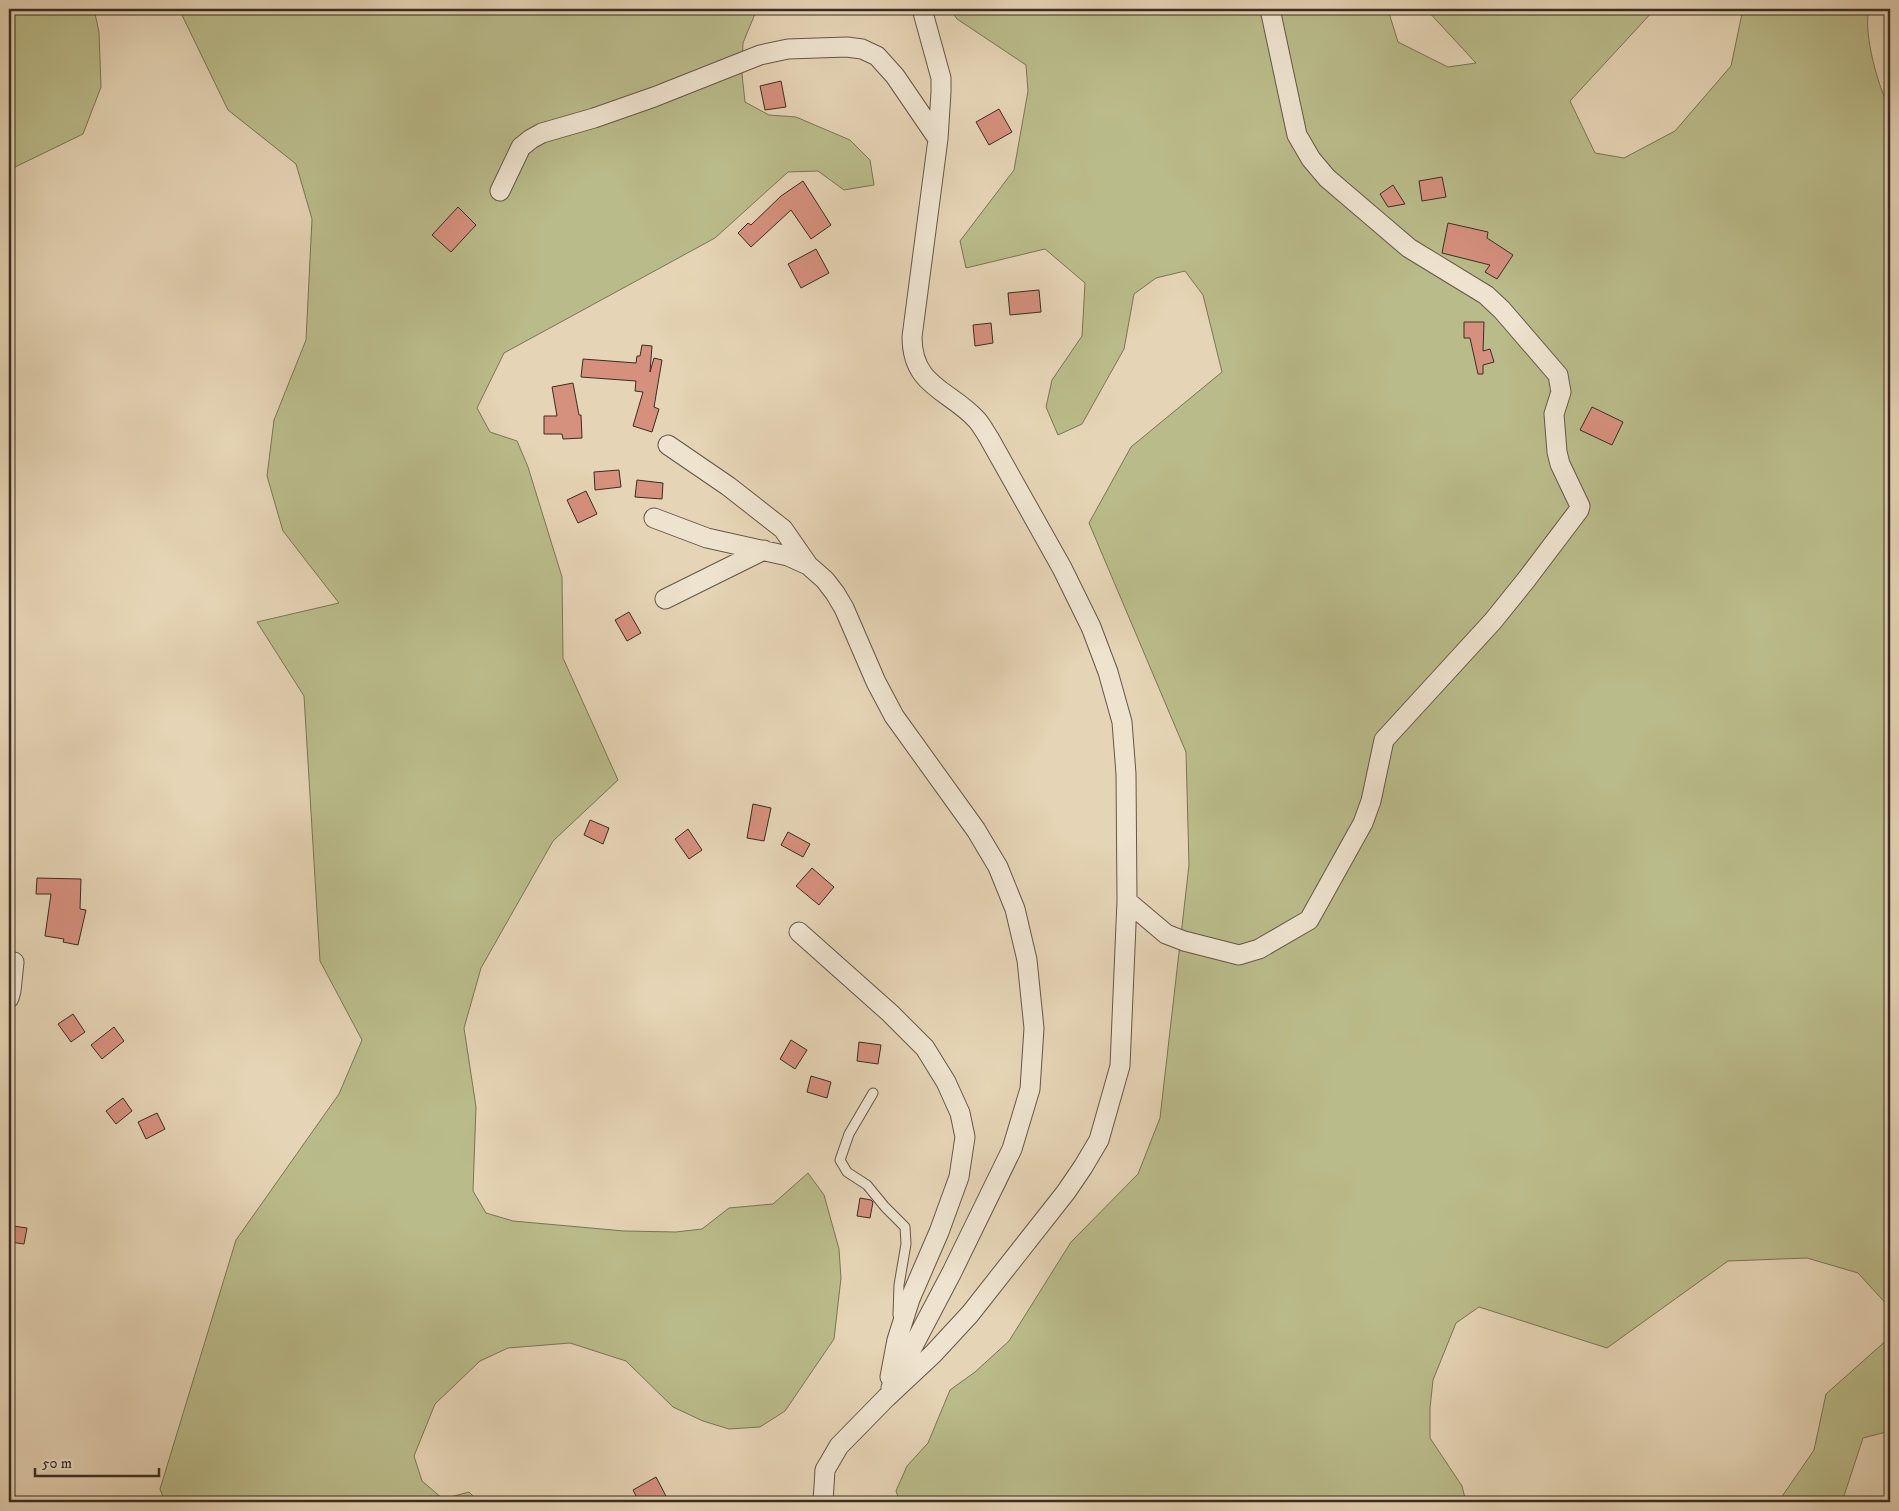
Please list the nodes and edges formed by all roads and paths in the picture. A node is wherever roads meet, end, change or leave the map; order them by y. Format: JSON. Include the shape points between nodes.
{"nodes":[{"id":1,"x":922,"y":9,"type":"edge"},
{"id":2,"x":1270,"y":9,"type":"edge"},
{"id":3,"x":938,"y":138,"type":"junction"},
{"id":4,"x":500,"y":191,"type":"dead end"},
{"id":5,"x":668,"y":445,"type":"dead end"},
{"id":6,"x":654,"y":518,"type":"dead end"},
{"id":7,"x":764,"y":550,"type":"junction"},
{"id":8,"x":808,"y":565,"type":"junction"},
{"id":9,"x":665,"y":599,"type":"dead end"},
{"id":10,"x":1127,"y":901,"type":"junction"},
{"id":11,"x":799,"y":932,"type":"dead end"},
{"id":12,"x":14,"y":962,"type":"dead end"},
{"id":13,"x":9,"y":998,"type":"edge"},
{"id":14,"x":873,"y":1093,"type":"dead end"},
{"id":15,"x":897,"y":1340,"type":"junction"},
{"id":16,"x":886,"y":1398,"type":"junction"},
{"id":17,"x":823,"y":1502,"type":"edge"}],
"edges":[{"from":1,"to":3,"type":"street","via":[[941,78]]},
{"from":2,"to":10,"type":"street","via":[[1297,136],[1323,175],[1414,252],[1486,295],[1558,375],[1561,392],[1554,414],[1557,452],[1580,506],[1493,621],[1384,740],[1363,823],[1309,920],[1259,949],[1238,955],[1166,934]]},
{"from":3,"to":4,"type":"street","via":[[895,76],[877,56],[847,47],[788,49],[760,55],[594,118],[542,132],[521,147]]},
{"from":3,"to":10,"type":"street","via":[[912,336],[913,351],[917,363],[937,390],[976,419],[989,438],[1062,568],[1098,645],[1125,741]]},
{"from":5,"to":8,"type":"street","via":[[783,529]]},
{"from":6,"to":7,"type":"street","via":[[707,538]]},
{"from":7,"to":8,"type":"street"},
{"from":7,"to":9,"type":"street"},
{"from":8,"to":16,"type":"street","via":[[825,580],[844,608],[894,716],[976,830],[998,867],[1015,910],[1027,960],[1034,1028],[1030,1089],[1012,1149]]},
{"from":10,"to":16,"type":"street","via":[[1120,1066],[1098,1140],[1066,1192],[970,1314]]},
{"from":11,"to":15,"type":"street","via":[[890,1013],[924,1048],[946,1082],[960,1114],[965,1137],[959,1176]]},
{"from":12,"to":13,"type":"street"},
{"from":14,"to":15,"type":"lane","via":[[849,1134],[840,1160],[847,1172],[867,1184],[905,1227]]},
{"from":15,"to":16,"type":"street"},
{"from":16,"to":17,"type":"street","via":[[839,1446],[825,1470]]}]}
